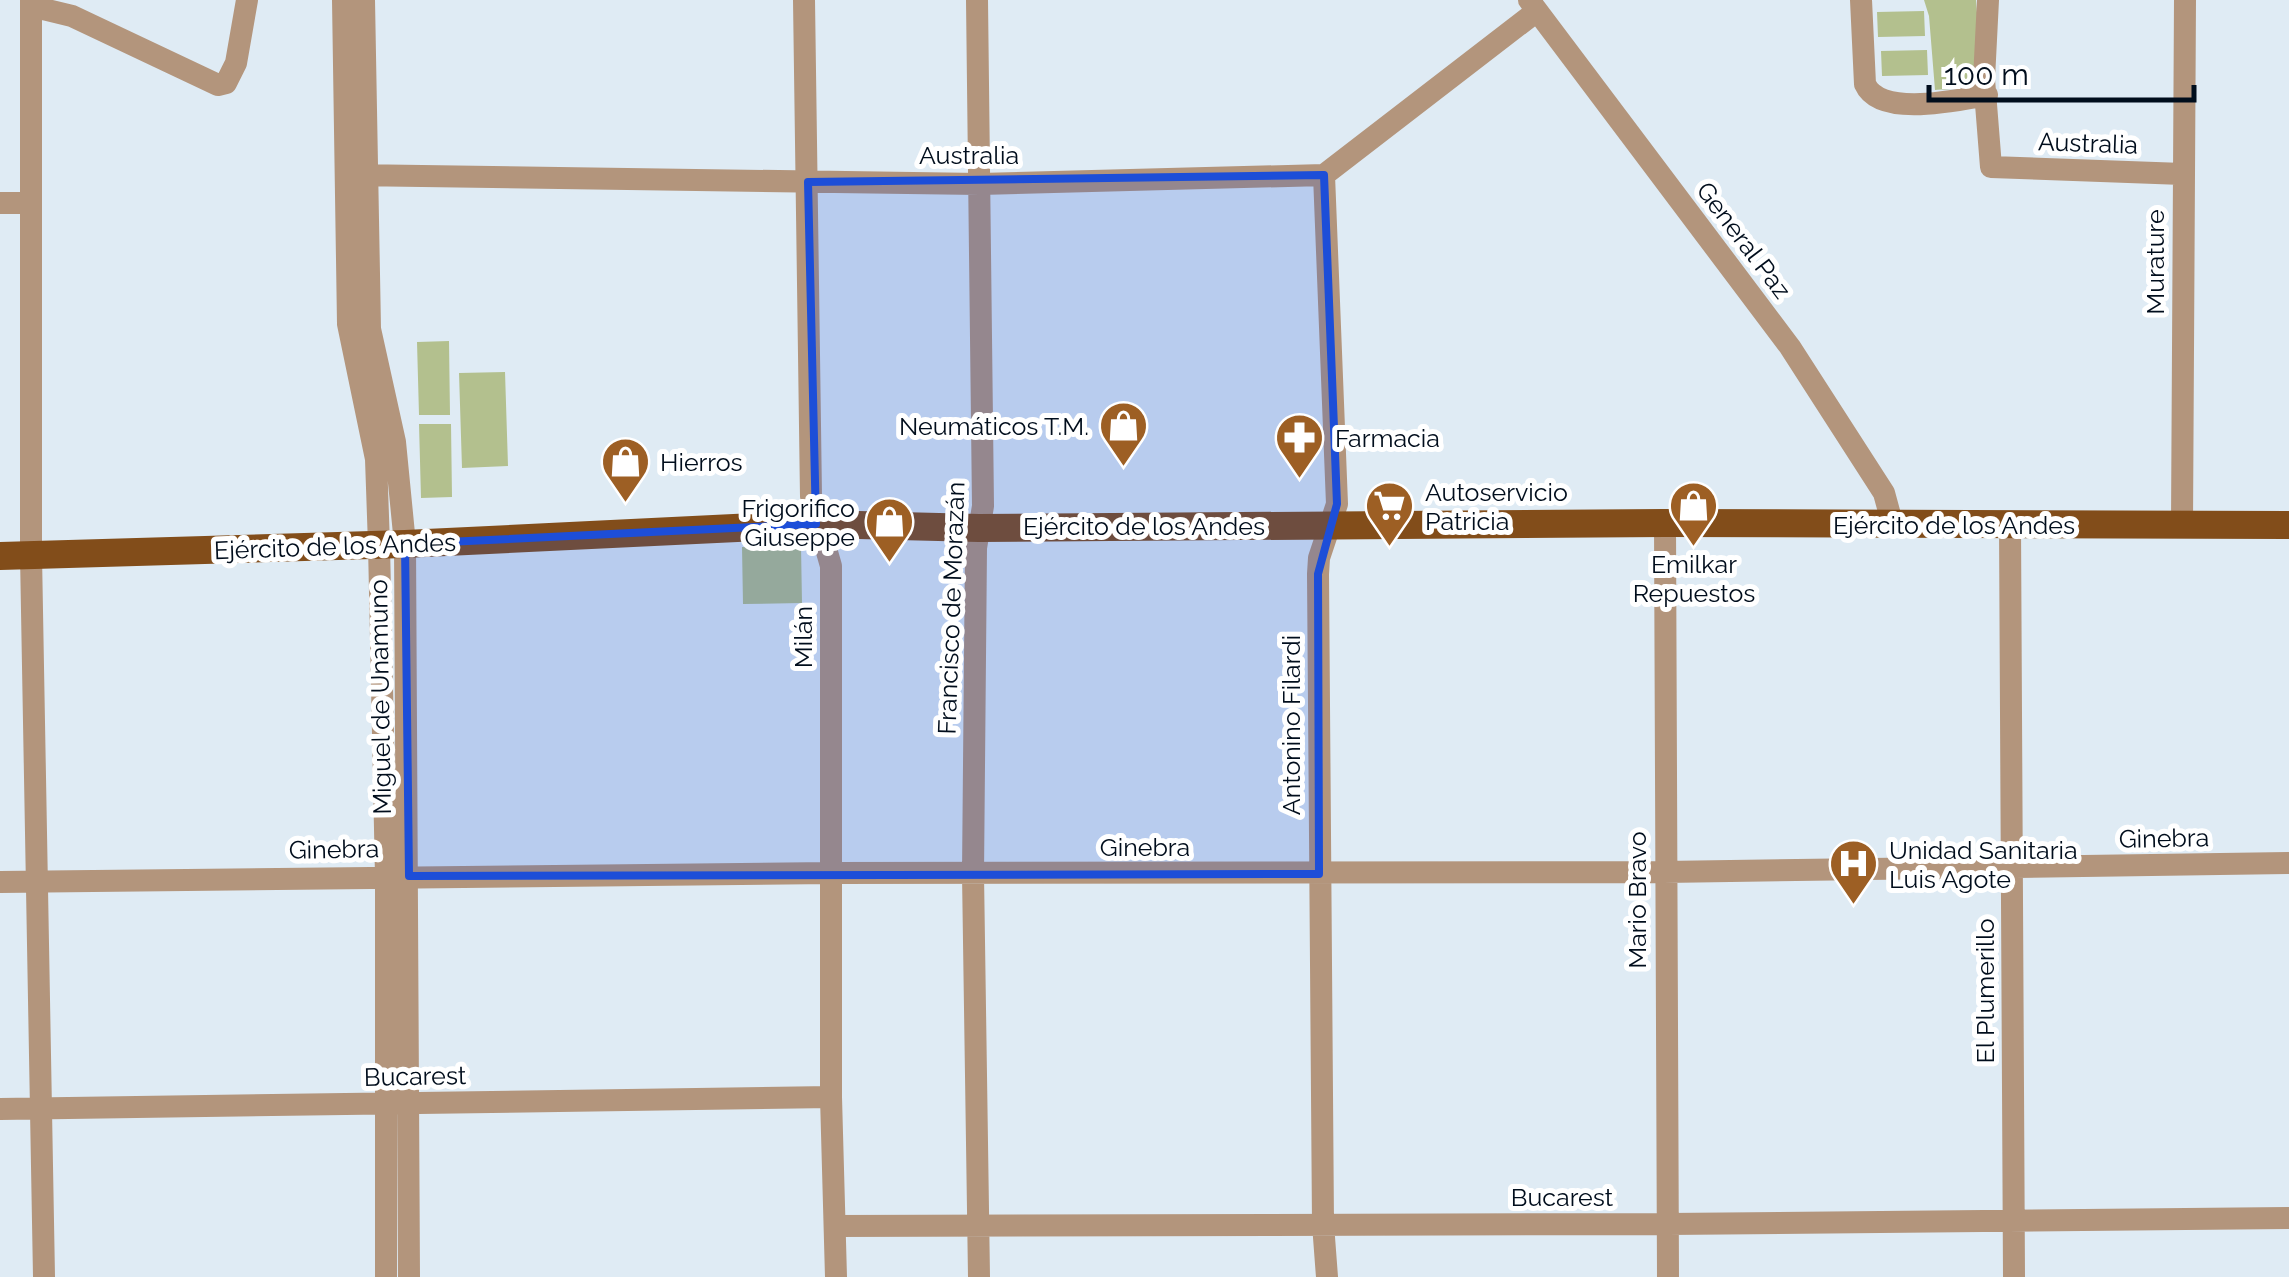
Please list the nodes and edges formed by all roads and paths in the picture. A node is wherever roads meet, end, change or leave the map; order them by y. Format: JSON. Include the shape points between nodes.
{"nodes":[{"id":1,"x":247,"y":0,"type":"edge"},
{"id":2,"x":343,"y":0,"type":"edge"},
{"id":3,"x":364,"y":0,"type":"edge"},
{"id":4,"x":804,"y":0,"type":"edge"},
{"id":5,"x":977,"y":0,"type":"edge"},
{"id":6,"x":1861,"y":0,"type":"edge"},
{"id":7,"x":1988,"y":0,"type":"edge"},
{"id":8,"x":2185,"y":0,"type":"edge"},
{"id":9,"x":31,"y":3,"type":"edge"},
{"id":10,"x":1533,"y":5,"type":"edge"},
{"id":11,"x":1988,"y":96,"type":"junction"},
{"id":12,"x":2183,"y":174,"type":"junction"},
{"id":13,"x":356,"y":175,"type":"junction"},
{"id":14,"x":1324,"y":175,"type":"junction"},
{"id":15,"x":808,"y":182,"type":"junction"},
{"id":16,"x":980,"y":184,"type":"junction"},
{"id":17,"x":31,"y":203,"type":"junction"},
{"id":18,"x":0,"y":204,"type":"edge"},
{"id":19,"x":818,"y":524,"type":"junction"},
{"id":20,"x":1664,"y":524,"type":"junction"},
{"id":21,"x":2182,"y":524,"type":"junction"},
{"id":22,"x":1332,"y":525,"type":"junction"},
{"id":23,"x":2010,"y":525,"type":"junction"},
{"id":24,"x":2289,"y":525,"type":"edge"},
{"id":25,"x":1893,"y":526,"type":"junction"},
{"id":26,"x":979,"y":528,"type":"junction"},
{"id":27,"x":392,"y":544,"type":"junction"},
{"id":28,"x":32,"y":555,"type":"junction"},
{"id":29,"x":0,"y":556,"type":"edge"},
{"id":30,"x":2289,"y":863,"type":"edge"},
{"id":31,"x":2012,"y":868,"type":"junction"},
{"id":32,"x":1664,"y":872,"type":"junction"},
{"id":33,"x":831,"y":873,"type":"junction"},
{"id":34,"x":972,"y":874,"type":"junction"},
{"id":35,"x":1319,"y":874,"type":"junction"},
{"id":36,"x":398,"y":876,"type":"junction"},
{"id":37,"x":38,"y":881,"type":"junction"},
{"id":38,"x":0,"y":882,"type":"edge"},
{"id":39,"x":831,"y":1097,"type":"junction"},
{"id":40,"x":398,"y":1104,"type":"junction"},
{"id":41,"x":42,"y":1108,"type":"junction"},
{"id":42,"x":0,"y":1109,"type":"edge"},
{"id":43,"x":2289,"y":1218,"type":"edge"},
{"id":44,"x":2013,"y":1220,"type":"junction"},
{"id":45,"x":1323,"y":1224,"type":"junction"},
{"id":46,"x":1668,"y":1224,"type":"junction"},
{"id":47,"x":835,"y":1226,"type":"junction"},
{"id":48,"x":978,"y":1226,"type":"junction"},
{"id":49,"x":44,"y":1277,"type":"edge"},
{"id":50,"x":386,"y":1277,"type":"edge"},
{"id":51,"x":410,"y":1277,"type":"edge"},
{"id":52,"x":836,"y":1277,"type":"edge"},
{"id":53,"x":979,"y":1277,"type":"edge"},
{"id":54,"x":1327,"y":1277,"type":"edge"},
{"id":55,"x":1668,"y":1277,"type":"edge"},
{"id":56,"x":2014,"y":1277,"type":"edge"}],
"edges":[{"from":1,"to":9,"type":"street","via":[[236,63],[218,85]]},
{"from":2,"to":13,"type":"street","name":"Miguel de Unamuno"},
{"from":3,"to":13,"type":"street","name":"Miguel de Unamuno"},
{"from":4,"to":15,"type":"street","name":"Milán"},
{"from":5,"to":16,"type":"street","name":"Francisco de Morazán"},
{"from":6,"to":11,"type":"street","via":[[1866,84],[1878,99],[1914,104]]},
{"from":7,"to":11,"type":"street"},
{"from":8,"to":12,"type":"street","name":"Murature"},
{"from":9,"to":17,"type":"street"},
{"from":10,"to":14,"type":"street"},
{"from":10,"to":25,"type":"street","name":"General Paz","via":[[1790,347],[1884,493]]},
{"from":11,"to":12,"type":"street","name":"Australia","via":[[1991,167]]},
{"from":12,"to":21,"type":"street","name":"Murature"},
{"from":13,"to":15,"type":"street","name":"Australia"},
{"from":13,"to":27,"type":"street","name":"Miguel de Unamuno","via":[[370,329],[395,442]]},
{"from":14,"to":16,"type":"street","name":"Australia"},
{"from":14,"to":22,"type":"street","name":"Antonino Filardi","via":[[1337,504]]},
{"from":15,"to":16,"type":"street","name":"Australia"},
{"from":15,"to":19,"type":"street","name":"Milán","via":[[811,496]]},
{"from":16,"to":26,"type":"street","name":"Francisco de Morazán"},
{"from":17,"to":18,"type":"street"},
{"from":17,"to":28,"type":"street"},
{"from":19,"to":26,"type":"main road","name":"Ejército de los Andes"},
{"from":19,"to":27,"type":"main road","name":"Ejército de los Andes"},
{"from":19,"to":33,"type":"street","name":"Milán","via":[[830,566]]},
{"from":20,"to":22,"type":"main road","name":"Ejército de los Andes"},
{"from":20,"to":25,"type":"main road","name":"Ejército de los Andes"},
{"from":20,"to":32,"type":"street","name":"Mario Bravo"},
{"from":21,"to":23,"type":"main road","name":"Ejército de los Andes"},
{"from":21,"to":24,"type":"main road","name":"Ejército de los Andes"},
{"from":22,"to":26,"type":"main road","name":"Ejército de los Andes"},
{"from":22,"to":35,"type":"street","name":"Antonino Filardi","via":[[1318,574]]},
{"from":23,"to":25,"type":"main road","name":"Ejército de los Andes"},
{"from":23,"to":31,"type":"street","name":"El Plumerillo"},
{"from":26,"to":34,"type":"street","name":"Francisco de Morazán"},
{"from":27,"to":28,"type":"main road","name":"Ejército de los Andes"},
{"from":27,"to":36,"type":"street","name":"Miguel de Unamuno"},
{"from":28,"to":29,"type":"main road","name":"Ejército de los Andes"},
{"from":28,"to":37,"type":"street"},
{"from":30,"to":31,"type":"street","name":"Ginebra"},
{"from":31,"to":32,"type":"street","name":"Ginebra"},
{"from":31,"to":44,"type":"street","name":"El Plumerillo"},
{"from":32,"to":35,"type":"street","name":"Ginebra"},
{"from":32,"to":46,"type":"street","name":"Mario Bravo"},
{"from":33,"to":34,"type":"street","name":"Ginebra"},
{"from":33,"to":36,"type":"street","name":"Ginebra"},
{"from":33,"to":39,"type":"street","name":"Milán"},
{"from":34,"to":35,"type":"street","name":"Ginebra"},
{"from":34,"to":48,"type":"street","name":"Francisco de Morazán"},
{"from":35,"to":45,"type":"street","name":"Antonino Filardi"},
{"from":36,"to":37,"type":"street","name":"Ginebra"},
{"from":36,"to":40,"type":"street","name":"Miguel de Unamuno"},
{"from":37,"to":38,"type":"street","name":"Ginebra"},
{"from":37,"to":41,"type":"street"},
{"from":39,"to":40,"type":"street","name":"Bucarest"},
{"from":39,"to":47,"type":"street","name":"Milán"},
{"from":40,"to":41,"type":"street","name":"Bucarest"},
{"from":40,"to":50,"type":"street","name":"Miguel de Unamuno"},
{"from":40,"to":51,"type":"street","name":"Miguel de Unamuno"},
{"from":41,"to":42,"type":"street","name":"Bucarest"},
{"from":41,"to":49,"type":"street"},
{"from":43,"to":44,"type":"street","name":"Bucarest"},
{"from":44,"to":46,"type":"street","name":"Bucarest"},
{"from":44,"to":56,"type":"street","name":"El Plumerillo"},
{"from":45,"to":46,"type":"street","name":"Bucarest"},
{"from":45,"to":48,"type":"street","name":"Bucarest"},
{"from":45,"to":54,"type":"street","name":"Antonino Filardi"},
{"from":46,"to":55,"type":"street","name":"Mario Bravo"},
{"from":47,"to":48,"type":"street","name":"Bucarest"},
{"from":47,"to":52,"type":"street","name":"Milán"},
{"from":48,"to":53,"type":"street","name":"Francisco de Morazán"}]}
